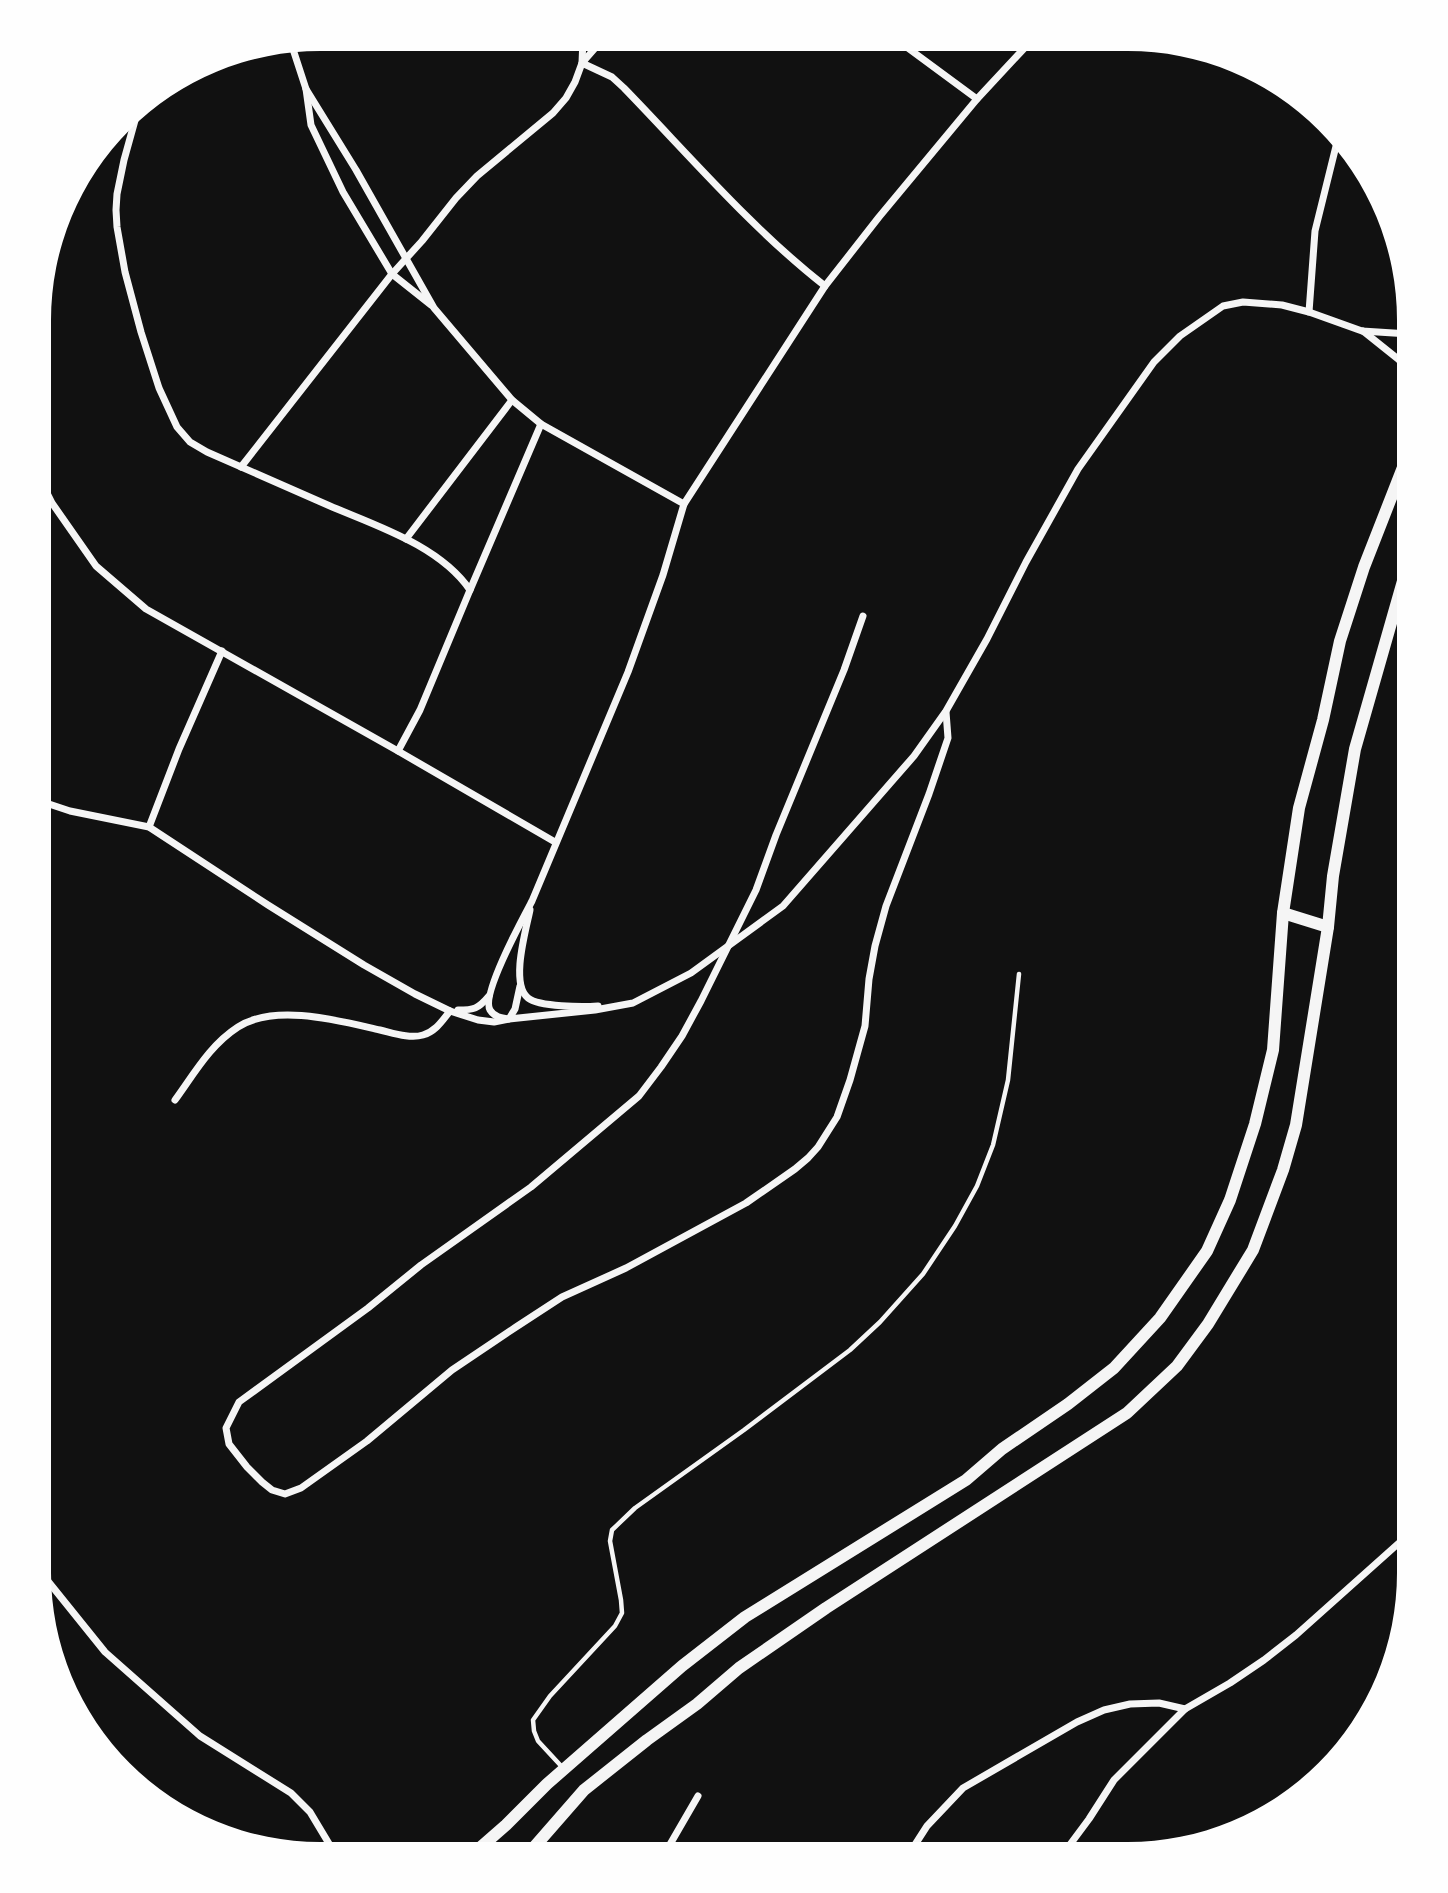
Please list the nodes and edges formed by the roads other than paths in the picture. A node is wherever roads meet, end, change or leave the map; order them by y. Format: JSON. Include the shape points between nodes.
{"nodes":[{"id":1,"x":582,"y":51,"type":"edge"},
{"id":2,"x":592,"y":51,"type":"edge"},
{"id":3,"x":912,"y":51,"type":"edge"},
{"id":4,"x":1022,"y":51,"type":"edge"},
{"id":5,"x":294,"y":52,"type":"edge"},
{"id":6,"x":582,"y":63,"type":"junction"},
{"id":7,"x":306,"y":89,"type":"junction"},
{"id":8,"x":977,"y":99,"type":"junction"},
{"id":9,"x":133,"y":127,"type":"edge"},
{"id":10,"x":1335,"y":148,"type":"edge"},
{"id":11,"x":405,"y":260,"type":"junction"},
{"id":12,"x":392,"y":274,"type":"junction"},
{"id":13,"x":825,"y":286,"type":"junction"},
{"id":14,"x":434,"y":308,"type":"junction"},
{"id":15,"x":1309,"y":312,"type":"junction"},
{"id":16,"x":1362,"y":331,"type":"junction"},
{"id":17,"x":1397,"y":333,"type":"edge"},
{"id":18,"x":1397,"y":358,"type":"edge"},
{"id":19,"x":512,"y":400,"type":"junction"},
{"id":20,"x":541,"y":424,"type":"junction"},
{"id":21,"x":241,"y":467,"type":"junction"},
{"id":22,"x":1397,"y":483,"type":"edge"},
{"id":23,"x":51,"y":501,"type":"edge"},
{"id":24,"x":684,"y":504,"type":"junction"},
{"id":25,"x":406,"y":538,"type":"junction"},
{"id":26,"x":470,"y":590,"type":"junction"},
{"id":27,"x":1397,"y":602,"type":"edge"},
{"id":28,"x":863,"y":616,"type":"dead end"},
{"id":29,"x":222,"y":651,"type":"junction"},
{"id":30,"x":946,"y":711,"type":"junction"},
{"id":31,"x":398,"y":751,"type":"junction"},
{"id":32,"x":51,"y":804,"type":"edge"},
{"id":33,"x":149,"y":827,"type":"junction"},
{"id":34,"x":555,"y":842,"type":"junction"},
{"id":35,"x":532,"y":901,"type":"junction"},
{"id":36,"x":1283,"y":913,"type":"junction"},
{"id":37,"x":1328,"y":927,"type":"junction"},
{"id":38,"x":726,"y":949,"type":"junction"},
{"id":39,"x":1019,"y":974,"type":"dead end"},
{"id":40,"x":520,"y":986,"type":"junction"},
{"id":41,"x":489,"y":996,"type":"junction"},
{"id":42,"x":633,"y":1003,"type":"junction"},
{"id":43,"x":450,"y":1011,"type":"junction"},
{"id":44,"x":509,"y":1019,"type":"junction"},
{"id":45,"x":175,"y":1100,"type":"dead end"},
{"id":46,"x":1397,"y":1545,"type":"edge"},
{"id":47,"x":51,"y":1586,"type":"edge"},
{"id":48,"x":1185,"y":1709,"type":"junction"},
{"id":49,"x":564,"y":1769,"type":"junction"},
{"id":50,"x":698,"y":1796,"type":"dead end"},
{"id":51,"x":328,"y":1842,"type":"edge"},
{"id":52,"x":487,"y":1842,"type":"edge"},
{"id":53,"x":538,"y":1842,"type":"edge"},
{"id":54,"x":671,"y":1842,"type":"edge"},
{"id":55,"x":917,"y":1842,"type":"edge"},
{"id":56,"x":1072,"y":1842,"type":"edge"}],
"edges":[{"from":1,"to":6,"type":"street"},
{"from":2,"to":6,"type":"street"},
{"from":3,"to":8,"type":"street"},
{"from":4,"to":8,"type":"street"},
{"from":5,"to":7,"type":"street"},
{"from":6,"to":11,"type":"street","via":[[566,98],[553,113],[477,176]]},
{"from":6,"to":13,"type":"street","via":[[612,77],[759,229]]},
{"from":7,"to":11,"type":"street"},
{"from":7,"to":12,"type":"street","via":[[312,125],[344,192]]},
{"from":8,"to":13,"type":"street"},
{"from":9,"to":21,"type":"street","via":[[116,210],[125,272],[141,332],[177,426],[190,442]]},
{"from":10,"to":15,"type":"street","via":[[1315,231]]},
{"from":11,"to":12,"type":"street"},
{"from":11,"to":14,"type":"street"},
{"from":12,"to":14,"type":"street"},
{"from":12,"to":21,"type":"street"},
{"from":13,"to":24,"type":"street"},
{"from":14,"to":19,"type":"street"},
{"from":15,"to":16,"type":"street"},
{"from":15,"to":30,"type":"street","via":[[1263,303],[1223,306],[1180,336],[1154,362],[1078,469]]},
{"from":16,"to":17,"type":"street"},
{"from":16,"to":18,"type":"street"},
{"from":19,"to":20,"type":"street"},
{"from":19,"to":25,"type":"street"},
{"from":20,"to":24,"type":"street"},
{"from":20,"to":26,"type":"street"},
{"from":21,"to":25,"type":"street"},
{"from":22,"to":36,"type":"main road","via":[[1340,641],[1299,808]]},
{"from":23,"to":29,"type":"street","via":[[96,566],[146,608]]},
{"from":24,"to":34,"type":"street","via":[[628,672]]},
{"from":25,"to":26,"type":"street","via":[[461,577]]},
{"from":26,"to":31,"type":"street"},
{"from":27,"to":37,"type":"main road","via":[[1355,749]]},
{"from":28,"to":38,"type":"street","via":[[756,890]]},
{"from":29,"to":31,"type":"street"},
{"from":29,"to":33,"type":"street"},
{"from":30,"to":38,"type":"street","via":[[914,756],[783,906]]},
{"from":30,"to":38,"type":"street","via":[[942,755],[875,946],[865,1026],[850,1080],[837,1117],[818,1147],[795,1169],[746,1202],[626,1268],[562,1297],[516,1326],[301,1488],[285,1494],[262,1482],[229,1444],[226,1428],[239,1402],[531,1187],[639,1096],[682,1036]]},
{"from":31,"to":34,"type":"street"},
{"from":32,"to":33,"type":"street"},
{"from":33,"to":43,"type":"street","via":[[364,965]]},
{"from":34,"to":35,"type":"street"},
{"from":35,"to":40,"type":"street"},
{"from":35,"to":41,"type":"street"},
{"from":36,"to":37,"type":"main road"},
{"from":36,"to":49,"type":"main road","via":[[1273,1050],[1255,1124],[1207,1251],[1160,1318],[1114,1368],[1068,1404],[966,1480],[745,1617],[682,1665]]},
{"from":37,"to":53,"type":"main road","via":[[1296,1125],[1283,1170],[1253,1250],[1177,1366],[1126,1413],[739,1668],[583,1790]]},
{"from":38,"to":42,"type":"street","via":[[691,974]]},
{"from":39,"to":49,"type":"lane","via":[[1008,1080],[993,1145],[977,1186],[923,1274],[850,1350],[635,1507],[612,1530],[622,1613],[533,1720],[538,1741]]},
{"from":40,"to":42,"type":"street","via":[[535,1002]]},
{"from":40,"to":44,"type":"street"},
{"from":41,"to":43,"type":"street","via":[[473,1010]]},
{"from":41,"to":44,"type":"street","via":[[491,1012]]},
{"from":42,"to":44,"type":"street"},
{"from":43,"to":44,"type":"street","via":[[478,1020]]},
{"from":43,"to":45,"type":"street","via":[[434,1031],[420,1037],[339,1021],[263,1017],[240,1026],[216,1044]]},
{"from":46,"to":48,"type":"street","via":[[1264,1660]]},
{"from":47,"to":51,"type":"street","via":[[105,1652],[200,1736],[291,1793],[310,1812]]},
{"from":48,"to":55,"type":"street","via":[[1159,1703],[1130,1704],[1077,1722],[963,1788]]},
{"from":48,"to":56,"type":"street","via":[[1114,1780]]},
{"from":49,"to":52,"type":"main road"},
{"from":50,"to":54,"type":"street"}]}
